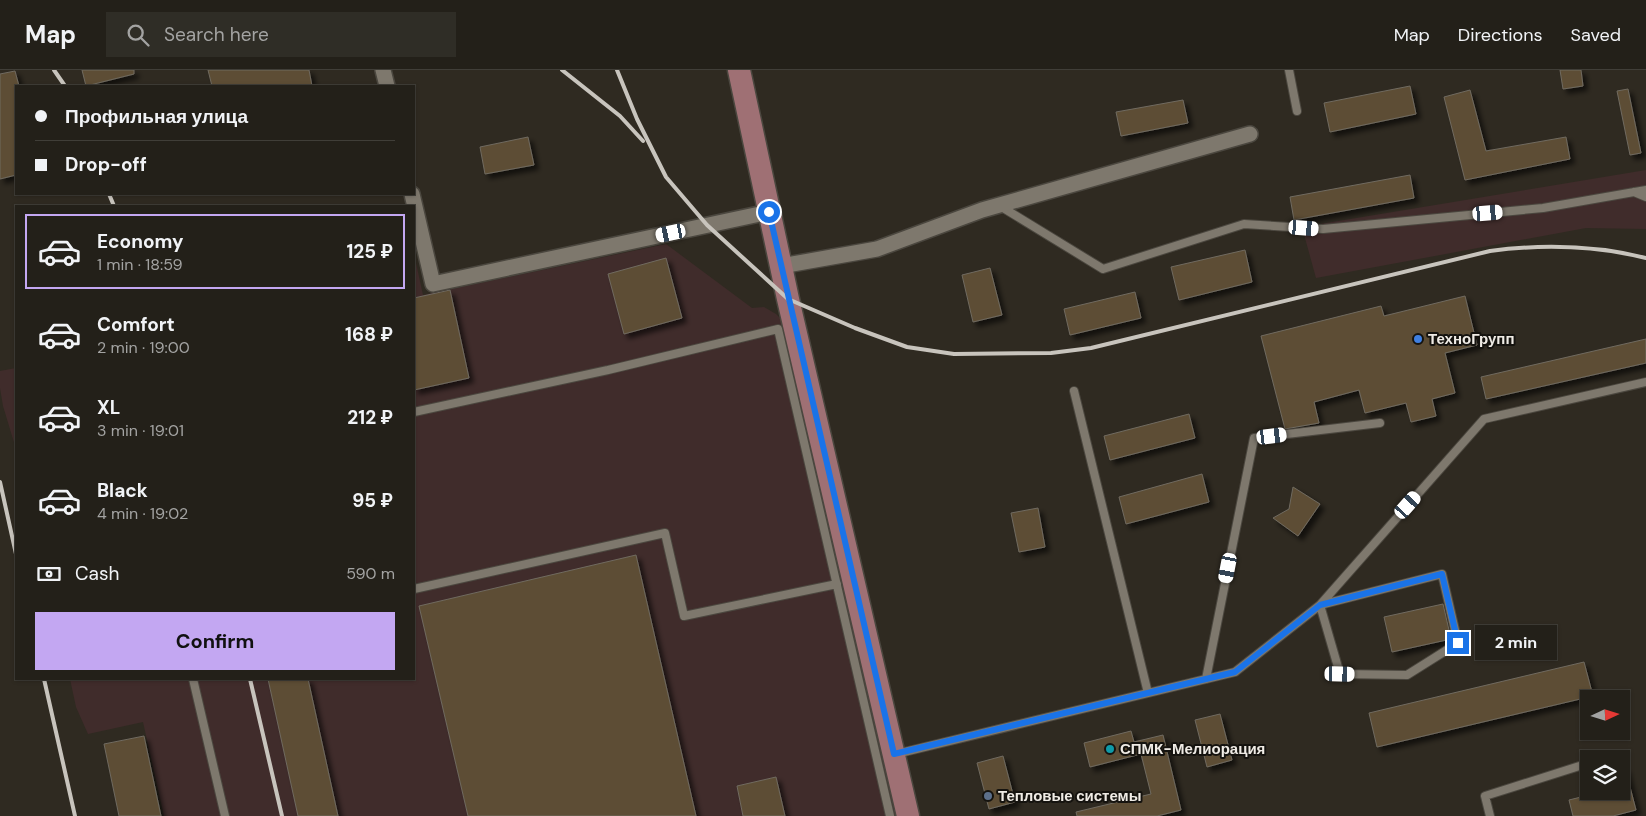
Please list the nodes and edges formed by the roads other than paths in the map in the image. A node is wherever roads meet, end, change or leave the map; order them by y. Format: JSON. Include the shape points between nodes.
{"nodes":[{"id":1,"x":383,"y":70,"type":"edge"},
{"id":2,"x":739,"y":70,"type":"edge"},
{"id":3,"x":1289,"y":70,"type":"edge"},
{"id":4,"x":387,"y":85,"type":"edge"},
{"id":5,"x":1297,"y":111,"type":"dead end"},
{"id":6,"x":1250,"y":134,"type":"dead end"},
{"id":7,"x":1646,"y":190,"type":"edge"},
{"id":8,"x":1634,"y":192,"type":"junction"},
{"id":9,"x":1646,"y":197,"type":"edge"},
{"id":10,"x":998,"y":205,"type":"junction"},
{"id":11,"x":415,"y":206,"type":"edge"},
{"id":12,"x":769,"y":212,"type":"junction"},
{"id":13,"x":781,"y":266,"type":"junction"},
{"id":14,"x":1646,"y":382,"type":"edge"},
{"id":15,"x":1074,"y":391,"type":"dead end"},
{"id":16,"x":415,"y":412,"type":"edge"},
{"id":17,"x":1380,"y":423,"type":"dead end"},
{"id":18,"x":837,"y":584,"type":"junction"},
{"id":19,"x":415,"y":589,"type":"edge"},
{"id":20,"x":1320,"y":605,"type":"junction"},
{"id":21,"x":1206,"y":679,"type":"junction"},
{"id":22,"x":193,"y":680,"type":"edge"},
{"id":23,"x":1148,"y":693,"type":"junction"},
{"id":24,"x":894,"y":754,"type":"junction"},
{"id":25,"x":1580,"y":766,"type":"edge"},
{"id":26,"x":225,"y":816,"type":"edge"},
{"id":27,"x":890,"y":816,"type":"edge"},
{"id":28,"x":908,"y":816,"type":"edge"},
{"id":29,"x":1490,"y":816,"type":"edge"}],
"edges":[{"from":1,"to":4,"type":"street"},
{"from":2,"to":12,"type":"street"},
{"from":3,"to":5,"type":"lane"},
{"from":6,"to":10,"type":"street"},
{"from":7,"to":8,"type":"lane"},
{"from":8,"to":9,"type":"lane"},
{"from":8,"to":10,"type":"lane","via":[[1543,208],[1323,229],[1244,224],[1103,269]]},
{"from":10,"to":13,"type":"street","via":[[877,249]]},
{"from":11,"to":12,"type":"street","via":[[434,284]]},
{"from":12,"to":13,"type":"street"},
{"from":13,"to":24,"type":"street"},
{"from":14,"to":20,"type":"lane","via":[[1484,419]]},
{"from":15,"to":23,"type":"lane"},
{"from":16,"to":18,"type":"lane","via":[[778,329]]},
{"from":17,"to":21,"type":"lane","via":[[1254,438]]},
{"from":18,"to":19,"type":"lane","via":[[684,616],[665,532]]},
{"from":18,"to":27,"type":"lane"},
{"from":20,"to":20,"type":"lane","via":[[1442,574],[1458,643],[1407,675],[1340,674]]},
{"from":20,"to":21,"type":"lane","via":[[1235,672]]},
{"from":21,"to":23,"type":"lane"},
{"from":22,"to":26,"type":"lane"},
{"from":23,"to":24,"type":"lane"},
{"from":24,"to":28,"type":"street"},
{"from":25,"to":29,"type":"lane","via":[[1485,796]]}]}
